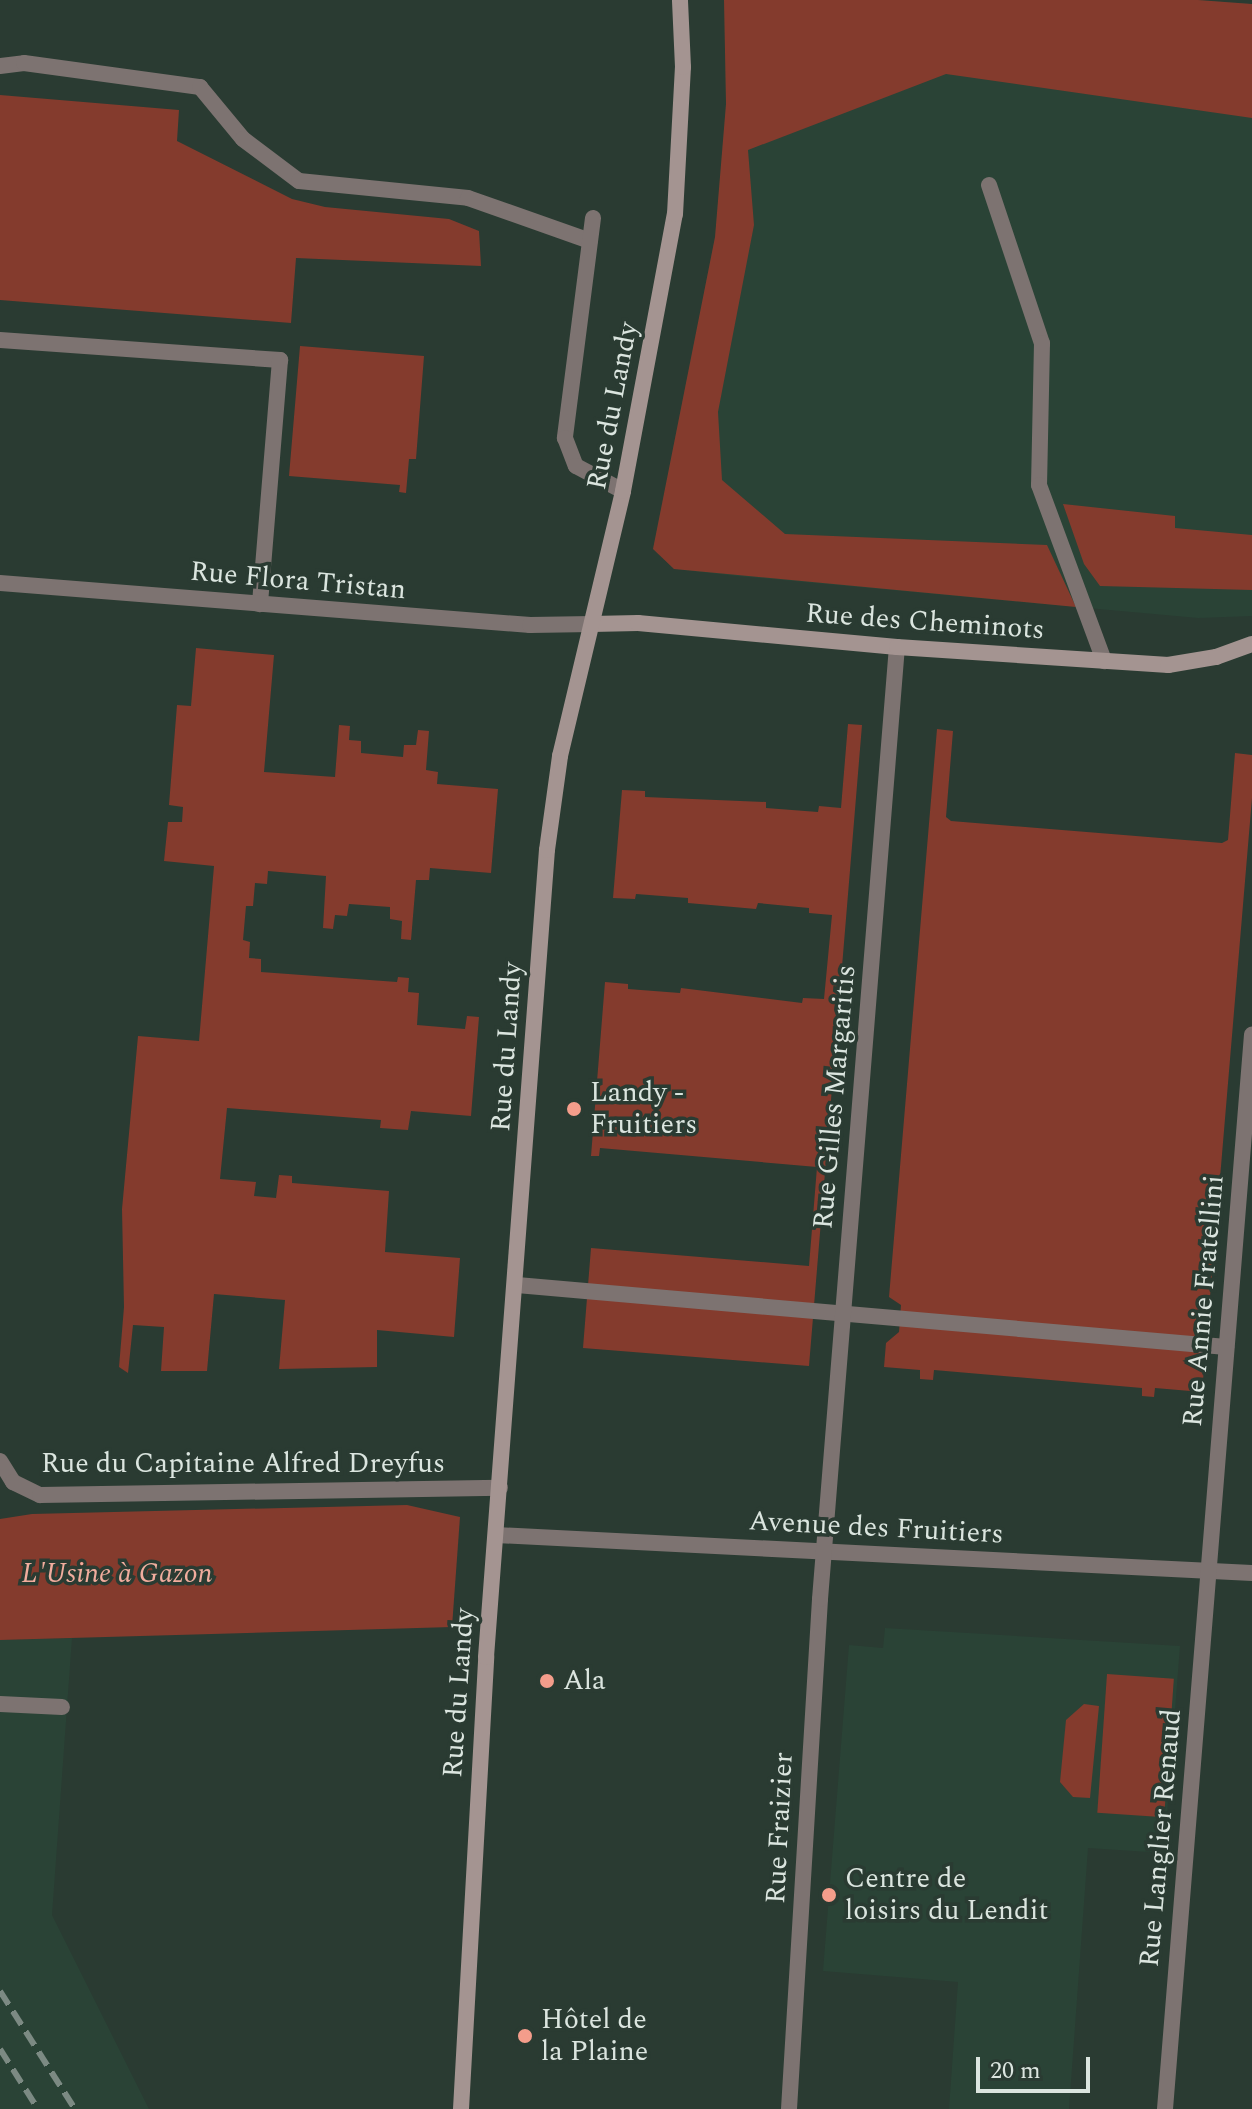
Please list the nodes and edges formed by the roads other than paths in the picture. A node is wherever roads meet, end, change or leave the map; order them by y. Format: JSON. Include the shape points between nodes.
{"nodes":[{"id":1,"x":680,"y":0,"type":"edge"},
{"id":2,"x":0,"y":66,"type":"edge"},
{"id":3,"x":989,"y":185,"type":"dead end"},
{"id":4,"x":593,"y":218,"type":"dead end"},
{"id":5,"x":590,"y":241,"type":"junction"},
{"id":6,"x":0,"y":340,"type":"edge"},
{"id":7,"x":623,"y":491,"type":"junction"},
{"id":8,"x":0,"y":583,"type":"edge"},
{"id":9,"x":260,"y":604,"type":"junction"},
{"id":10,"x":592,"y":624,"type":"junction"},
{"id":11,"x":1252,"y":644,"type":"edge"},
{"id":12,"x":897,"y":647,"type":"junction"},
{"id":13,"x":1104,"y":661,"type":"junction"},
{"id":14,"x":1252,"y":1035,"type":"edge"},
{"id":15,"x":517,"y":1285,"type":"junction"},
{"id":16,"x":843,"y":1313,"type":"junction"},
{"id":17,"x":1226,"y":1347,"type":"junction"},
{"id":18,"x":0,"y":1461,"type":"edge"},
{"id":19,"x":6,"y":1484,"type":"edge"},
{"id":20,"x":500,"y":1488,"type":"junction"},
{"id":21,"x":496,"y":1535,"type":"junction"},
{"id":22,"x":824,"y":1551,"type":"junction"},
{"id":23,"x":1208,"y":1571,"type":"junction"},
{"id":24,"x":1252,"y":1573,"type":"edge"},
{"id":25,"x":0,"y":1704,"type":"edge"},
{"id":26,"x":62,"y":1707,"type":"dead end"},
{"id":27,"x":461,"y":2109,"type":"edge"},
{"id":28,"x":789,"y":2109,"type":"edge"},
{"id":29,"x":1165,"y":2109,"type":"edge"}],
"edges":[{"from":1,"to":7,"type":"main road","name":"Rue du Landy","via":[[683,67],[675,214]]},
{"from":2,"to":5,"type":"street","via":[[24,63],[200,87],[243,139],[299,181],[468,198]]},
{"from":3,"to":13,"type":"street","via":[[1042,343],[1039,485]]},
{"from":4,"to":5,"type":"street"},
{"from":5,"to":7,"type":"street","via":[[565,438],[576,466]]},
{"from":6,"to":9,"type":"street","via":[[280,360]]},
{"from":7,"to":10,"type":"main road","name":"Rue du Landy"},
{"from":8,"to":9,"type":"street","name":"Rue Flora Tristan"},
{"from":9,"to":10,"type":"street","name":"Rue Flora Tristan","via":[[530,625]]},
{"from":10,"to":12,"type":"main road","name":"Rue des Cheminots","via":[[638,623]]},
{"from":10,"to":15,"type":"main road","name":"Rue du Landy","via":[[560,756],[547,850]]},
{"from":11,"to":13,"type":"main road","name":"Rue des Cheminots","via":[[1168,665]]},
{"from":12,"to":13,"type":"main road","name":"Rue des Cheminots"},
{"from":12,"to":16,"type":"street","name":"Rue Gilles Margaritis"},
{"from":14,"to":17,"type":"street","name":"Rue Annie Fratellini"},
{"from":15,"to":16,"type":"street"},
{"from":15,"to":20,"type":"main road","name":"Rue du Landy"},
{"from":16,"to":17,"type":"street"},
{"from":16,"to":22,"type":"street","name":"Rue Gilles Margaritis"},
{"from":17,"to":23,"type":"street","name":"Rue Annie Fratellini"},
{"from":18,"to":19,"type":"street","name":"Rue du Capitaine Alfred Dreyfus"},
{"from":19,"to":20,"type":"street","name":"Rue du Capitaine Alfred Dreyfus","via":[[40,1495]]},
{"from":20,"to":21,"type":"main road","name":"Rue du Landy"},
{"from":21,"to":22,"type":"street","name":"Avenue des Fruitiers"},
{"from":21,"to":27,"type":"main road","name":"Rue du Landy"},
{"from":22,"to":23,"type":"street","name":"Avenue des Fruitiers"},
{"from":22,"to":28,"type":"street","name":"Rue Fraizier"},
{"from":23,"to":24,"type":"street","name":"Avenue des Fruitiers"},
{"from":23,"to":29,"type":"street","name":"Rue Langlier Renaud"},
{"from":25,"to":26,"type":"street"}]}
